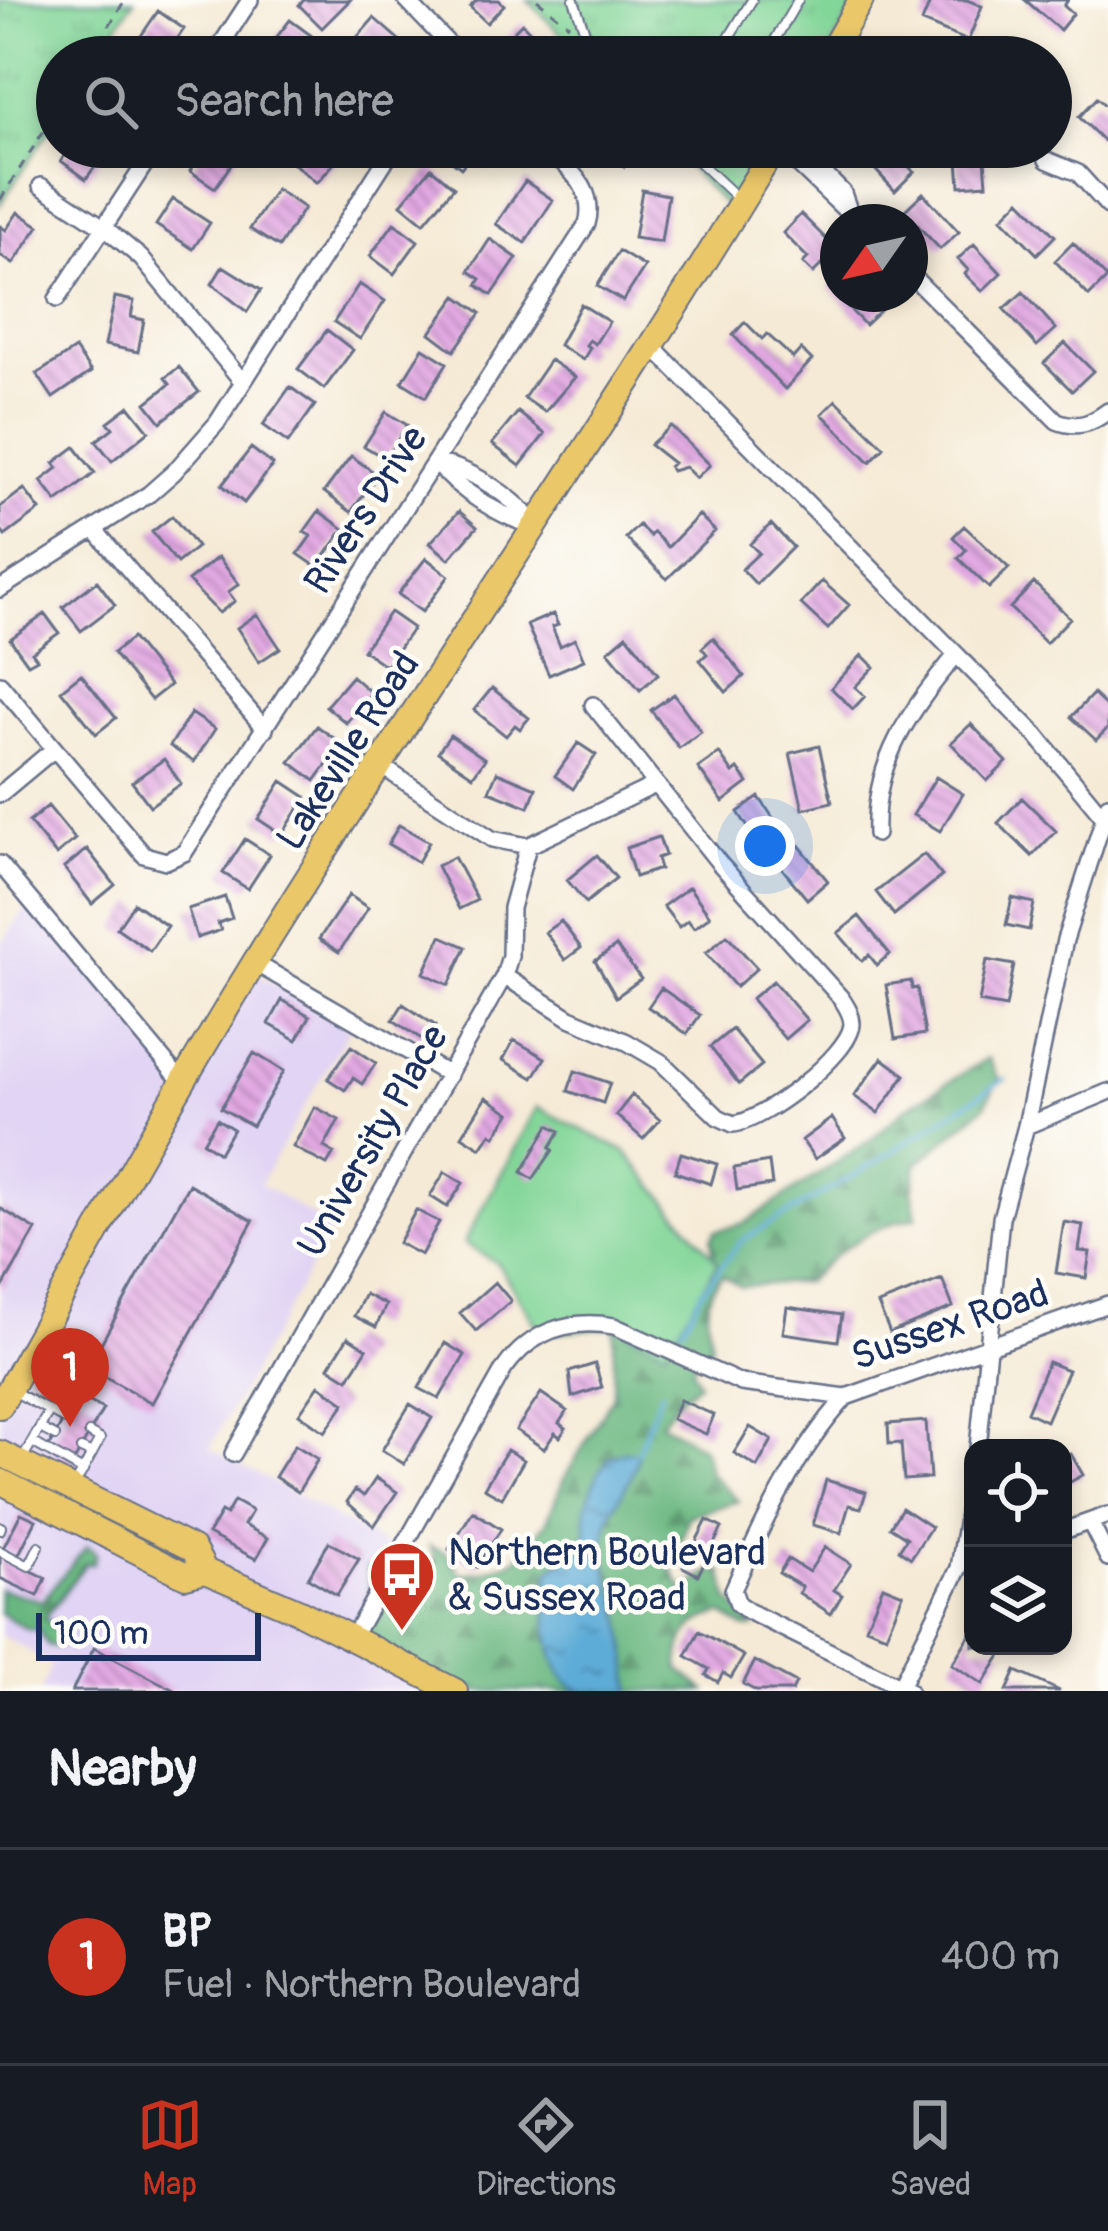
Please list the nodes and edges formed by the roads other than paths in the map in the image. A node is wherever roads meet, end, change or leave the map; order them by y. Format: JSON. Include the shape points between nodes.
{"nodes":[{"id":1,"x":250,"y":0,"type":"edge"},
{"id":2,"x":406,"y":0,"type":"edge"},
{"id":3,"x":574,"y":0,"type":"edge"},
{"id":4,"x":752,"y":0,"type":"edge"},
{"id":5,"x":798,"y":0,"type":"edge"},
{"id":6,"x":861,"y":0,"type":"edge"},
{"id":7,"x":227,"y":36,"type":"edge"},
{"id":8,"x":438,"y":36,"type":"edge"},
{"id":9,"x":588,"y":36,"type":"edge"},
{"id":10,"x":730,"y":36,"type":"edge"},
{"id":11,"x":777,"y":36,"type":"edge"},
{"id":12,"x":840,"y":36,"type":"edge"},
{"id":13,"x":143,"y":168,"type":"edge"},
{"id":14,"x":380,"y":168,"type":"edge"},
{"id":15,"x":567,"y":168,"type":"edge"},
{"id":16,"x":702,"y":168,"type":"edge"},
{"id":17,"x":763,"y":168,"type":"edge"},
{"id":18,"x":801,"y":168,"type":"edge"},
{"id":19,"x":819,"y":168,"type":"edge"},
{"id":20,"x":1068,"y":168,"type":"edge"},
{"id":21,"x":41,"y":186,"type":"dead end"},
{"id":22,"x":743,"y":201,"type":"junction"},
{"id":23,"x":839,"y":204,"type":"edge"},
{"id":24,"x":848,"y":204,"type":"edge"},
{"id":25,"x":1108,"y":206,"type":"edge"},
{"id":26,"x":105,"y":228,"type":"junction"},
{"id":27,"x":928,"y":292,"type":"edge"},
{"id":28,"x":57,"y":298,"type":"dead end"},
{"id":29,"x":653,"y":347,"type":"junction"},
{"id":30,"x":242,"y":380,"type":"junction"},
{"id":31,"x":1108,"y":411,"type":"edge"},
{"id":32,"x":437,"y":463,"type":"junction"},
{"id":33,"x":537,"y":527,"type":"junction"},
{"id":34,"x":94,"y":529,"type":"junction"},
{"id":35,"x":0,"y":589,"type":"edge"},
{"id":36,"x":956,"y":656,"type":"junction"},
{"id":37,"x":0,"y":684,"type":"edge"},
{"id":38,"x":593,"y":705,"type":"dead end"},
{"id":39,"x":265,"y":729,"type":"junction"},
{"id":40,"x":54,"y":749,"type":"junction"},
{"id":41,"x":381,"y":766,"type":"junction"},
{"id":42,"x":656,"y":784,"type":"junction"},
{"id":43,"x":0,"y":794,"type":"edge"},
{"id":44,"x":1106,"y":814,"type":"edge"},
{"id":45,"x":876,"y":834,"type":"dead end"},
{"id":46,"x":528,"y":847,"type":"junction"},
{"id":47,"x":0,"y":864,"type":"edge"},
{"id":48,"x":255,"y":963,"type":"junction"},
{"id":49,"x":503,"y":976,"type":"junction"},
{"id":50,"x":449,"y":1075,"type":"junction"},
{"id":51,"x":182,"y":1082,"type":"junction"},
{"id":52,"x":1108,"y":1092,"type":"edge"},
{"id":53,"x":1026,"y":1126,"type":"junction"},
{"id":54,"x":1108,"y":1304,"type":"edge"},
{"id":55,"x":989,"y":1347,"type":"junction"},
{"id":56,"x":846,"y":1396,"type":"junction"},
{"id":57,"x":5,"y":1397,"type":"edge"},
{"id":58,"x":49,"y":1411,"type":"junction"},
{"id":59,"x":64,"y":1419,"type":"dead end"},
{"id":60,"x":40,"y":1428,"type":"junction"},
{"id":61,"x":89,"y":1433,"type":"dead end"},
{"id":62,"x":55,"y":1436,"type":"dead end"},
{"id":63,"x":979,"y":1439,"type":"edge"},
{"id":64,"x":81,"y":1449,"type":"dead end"},
{"id":65,"x":17,"y":1453,"type":"edge"},
{"id":66,"x":92,"y":1454,"type":"junction"},
{"id":67,"x":233,"y":1454,"type":"dead end"},
{"id":68,"x":77,"y":1480,"type":"junction"},
{"id":69,"x":0,"y":1481,"type":"edge"},
{"id":70,"x":1108,"y":1515,"type":"edge"},
{"id":71,"x":1090,"y":1522,"type":"junction"},
{"id":72,"x":1072,"y":1529,"type":"edge"},
{"id":73,"x":38,"y":1546,"type":"dead end"},
{"id":74,"x":0,"y":1551,"type":"edge"},
{"id":75,"x":1108,"y":1558,"type":"edge"},
{"id":76,"x":964,"y":1570,"type":"edge"},
{"id":77,"x":205,"y":1571,"type":"junction"},
{"id":78,"x":351,"y":1640,"type":"junction"},
{"id":79,"x":899,"y":1689,"type":"edge"},
{"id":80,"x":455,"y":1691,"type":"edge"}],
"edges":[{"from":1,"to":7,"type":"street"},
{"from":2,"to":8,"type":"street"},
{"from":3,"to":9,"type":"lane"},
{"from":4,"to":10,"type":"lane"},
{"from":5,"to":11,"type":"lane"},
{"from":6,"to":12,"type":"main road"},
{"from":13,"to":26,"type":"street"},
{"from":14,"to":30,"type":"street"},
{"from":15,"to":32,"type":"street","name":"Rivers Drive","via":[[588,194],[587,224]]},
{"from":16,"to":22,"type":"lane"},
{"from":17,"to":22,"type":"main road","name":"Lakeville Road"},
{"from":18,"to":23,"type":"street"},
{"from":19,"to":24,"type":"street"},
{"from":20,"to":25,"type":"street"},
{"from":21,"to":26,"type":"street"},
{"from":22,"to":29,"type":"main road","name":"Lakeville Road"},
{"from":26,"to":28,"type":"street"},
{"from":26,"to":30,"type":"street","via":[[141,258]]},
{"from":27,"to":31,"type":"street","via":[[1057,421],[1091,423]]},
{"from":29,"to":33,"type":"main road","name":"Lakeville Road"},
{"from":29,"to":36,"type":"street"},
{"from":30,"to":34,"type":"street","via":[[174,472]]},
{"from":32,"to":33,"type":"street","via":[[483,500]]},
{"from":32,"to":39,"type":"street","name":"Rivers Drive"},
{"from":33,"to":41,"type":"main road","name":"Lakeville Road"},
{"from":34,"to":35,"type":"street"},
{"from":34,"to":39,"type":"street"},
{"from":36,"to":44,"type":"street"},
{"from":36,"to":45,"type":"street","via":[[894,741],[878,786]]},
{"from":37,"to":40,"type":"street"},
{"from":38,"to":42,"type":"street"},
{"from":39,"to":40,"type":"street","name":"Rivers Drive","via":[[195,840],[166,861],[138,850]]},
{"from":40,"to":43,"type":"street"},
{"from":41,"to":46,"type":"street","via":[[492,839]]},
{"from":41,"to":48,"type":"main road","name":"Lakeville Road"},
{"from":42,"to":46,"type":"street"},
{"from":42,"to":49,"type":"street","via":[[841,998],[852,1020],[845,1040],[781,1101],[733,1124],[661,1062]]},
{"from":44,"to":53,"type":"street","via":[[1045,1021]]},
{"from":46,"to":49,"type":"street","name":"University Place"},
{"from":47,"to":51,"type":"street"},
{"from":48,"to":50,"type":"street"},
{"from":48,"to":51,"type":"main road","name":"Lakeville Road"},
{"from":49,"to":50,"type":"street","name":"University Place"},
{"from":50,"to":67,"type":"street","name":"University Place"},
{"from":51,"to":57,"type":"main road","name":"Lakeville Road"},
{"from":52,"to":53,"type":"street"},
{"from":53,"to":55,"type":"street","via":[[1001,1218]]},
{"from":54,"to":55,"type":"street","name":"Sussex Road"},
{"from":55,"to":56,"type":"street","name":"Sussex Road"},
{"from":55,"to":63,"type":"street"},
{"from":56,"to":78,"type":"street","name":"Sussex Road","via":[[741,1383],[614,1326],[553,1329],[504,1369]]},
{"from":56,"to":79,"type":"street","via":[[770,1505],[733,1590],[738,1604]]},
{"from":57,"to":58,"type":"lane"},
{"from":58,"to":59,"type":"lane"},
{"from":58,"to":60,"type":"lane"},
{"from":60,"to":62,"type":"lane"},
{"from":60,"to":65,"type":"lane"},
{"from":61,"to":66,"type":"lane","via":[[100,1439]]},
{"from":64,"to":66,"type":"lane"},
{"from":65,"to":68,"type":"main road"},
{"from":66,"to":68,"type":"lane"},
{"from":68,"to":77,"type":"main road","via":[[193,1550]]},
{"from":69,"to":77,"type":"main road","via":[[186,1576]]},
{"from":70,"to":71,"type":"street"},
{"from":71,"to":72,"type":"street"},
{"from":71,"to":75,"type":"street"},
{"from":73,"to":74,"type":"lane","via":[[29,1566]]},
{"from":76,"to":79,"type":"street"},
{"from":77,"to":78,"type":"main road"},
{"from":78,"to":80,"type":"main road"}]}
